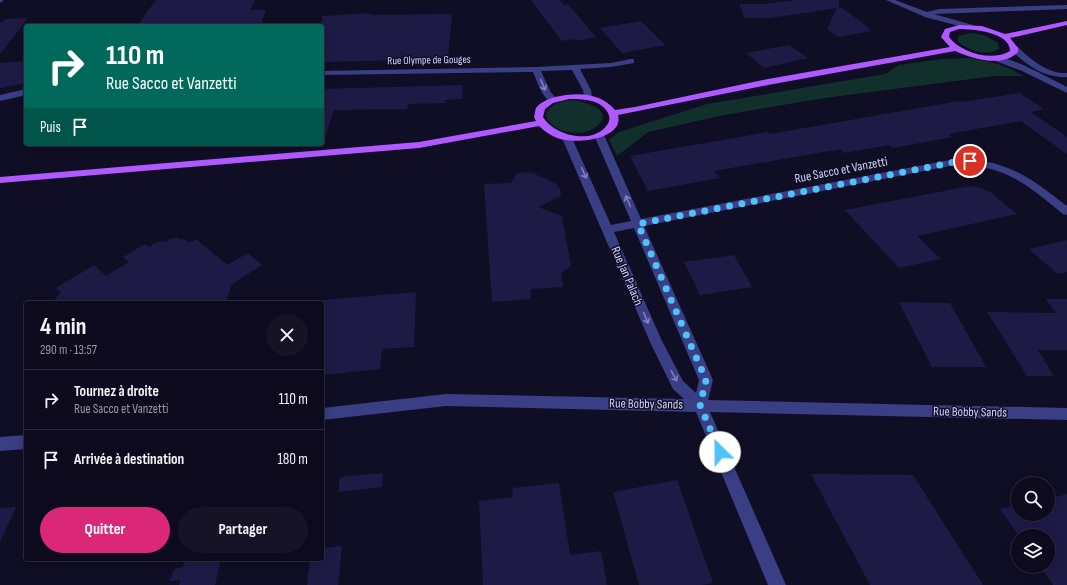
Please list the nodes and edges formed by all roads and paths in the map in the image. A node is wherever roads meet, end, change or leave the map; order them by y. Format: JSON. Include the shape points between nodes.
{"nodes":[{"id":1,"x":889,"y":0,"type":"edge"},
{"id":2,"x":1067,"y":7,"type":"edge"},
{"id":3,"x":928,"y":15,"type":"junction"},
{"id":4,"x":1067,"y":23,"type":"edge"},
{"id":5,"x":970,"y":27,"type":"junction"},
{"id":6,"x":948,"y":30,"type":"junction"},
{"id":7,"x":1003,"y":37,"type":"junction"},
{"id":8,"x":957,"y":48,"type":"junction"},
{"id":9,"x":1013,"y":51,"type":"junction"},
{"id":10,"x":996,"y":58,"type":"junction"},
{"id":11,"x":631,"y":61,"type":"dead end"},
{"id":12,"x":575,"y":67,"type":"junction"},
{"id":13,"x":536,"y":69,"type":"junction"},
{"id":14,"x":324,"y":73,"type":"edge"},
{"id":15,"x":1067,"y":75,"type":"edge"},
{"id":16,"x":1065,"y":87,"type":"edge"},
{"id":17,"x":24,"y":92,"type":"edge"},
{"id":18,"x":588,"y":97,"type":"junction"},
{"id":19,"x":0,"y":98,"type":"edge"},
{"id":20,"x":552,"y":100,"type":"junction"},
{"id":21,"x":613,"y":113,"type":"junction"},
{"id":22,"x":540,"y":123,"type":"junction"},
{"id":23,"x":599,"y":135,"type":"junction"},
{"id":24,"x":567,"y":138,"type":"junction"},
{"id":25,"x":0,"y":180,"type":"edge"},
{"id":26,"x":1067,"y":210,"type":"edge"},
{"id":27,"x":638,"y":224,"type":"junction"},
{"id":28,"x":608,"y":229,"type":"junction"},
{"id":29,"x":700,"y":405,"type":"junction"},
{"id":30,"x":324,"y":414,"type":"edge"},
{"id":31,"x":1067,"y":414,"type":"edge"},
{"id":32,"x":24,"y":442,"type":"edge"},
{"id":33,"x":0,"y":444,"type":"edge"},
{"id":34,"x":777,"y":585,"type":"edge"}],
"edges":[{"from":1,"to":3,"type":"street"},
{"from":2,"to":3,"type":"street","via":[[939,11]]},
{"from":3,"to":5,"type":"street"},
{"from":3,"to":6,"type":"street"},
{"from":4,"to":7,"type":"main road"},
{"from":5,"to":6,"type":"main road"},
{"from":5,"to":7,"type":"main road","via":[[984,29]]},
{"from":6,"to":8,"type":"main road","via":[[944,37]]},
{"from":7,"to":9,"type":"main road","via":[[1011,42]]},
{"from":8,"to":10,"type":"main road","via":[[975,55]]},
{"from":8,"to":21,"type":"main road"},
{"from":9,"to":10,"type":"main road"},
{"from":9,"to":15,"type":"street","via":[[1046,71]]},
{"from":9,"to":16,"type":"street"},
{"from":10,"to":16,"type":"street"},
{"from":11,"to":12,"type":"street","name":"Rue Olympe de Gouges","via":[[610,66]]},
{"from":12,"to":13,"type":"street","name":"Rue Olympe de Gouges"},
{"from":12,"to":18,"type":"street"},
{"from":13,"to":14,"type":"street","name":"Rue Olympe de Gouges"},
{"from":13,"to":20,"type":"street","one_way":true},
{"from":17,"to":19,"type":"street"},
{"from":18,"to":20,"type":"main road","via":[[569,96]]},
{"from":18,"to":21,"type":"main road","via":[[604,103]]},
{"from":20,"to":22,"type":"main road","via":[[540,110]]},
{"from":21,"to":23,"type":"main road","via":[[614,120],[610,127]]},
{"from":22,"to":24,"type":"main road","via":[[554,134]]},
{"from":22,"to":25,"type":"main road","via":[[419,145]]},
{"from":23,"to":24,"type":"main road"},
{"from":27,"to":23,"type":"street","one_way":true},
{"from":24,"to":28,"type":"street","name":"Rue Jan Palach","one_way":true},
{"from":26,"to":27,"type":"street","name":"Rue Sacco et Vanzetti","via":[[1013,172],[985,163],[960,161]]},
{"from":27,"to":28,"type":"street","name":"Rue Sacco et Vanzetti"},
{"from":27,"to":29,"type":"street","via":[[706,380]]},
{"from":28,"to":29,"type":"street","name":"Rue Jan Palach","one_way":true,"via":[[656,342],[678,385]]},
{"from":29,"to":30,"type":"street","name":"Rue Bobby Sands","via":[[446,400]]},
{"from":29,"to":31,"type":"street","name":"Rue Bobby Sands"},
{"from":29,"to":34,"type":"street","name":"Rue Jan Palach"},
{"from":32,"to":33,"type":"street"}]}
